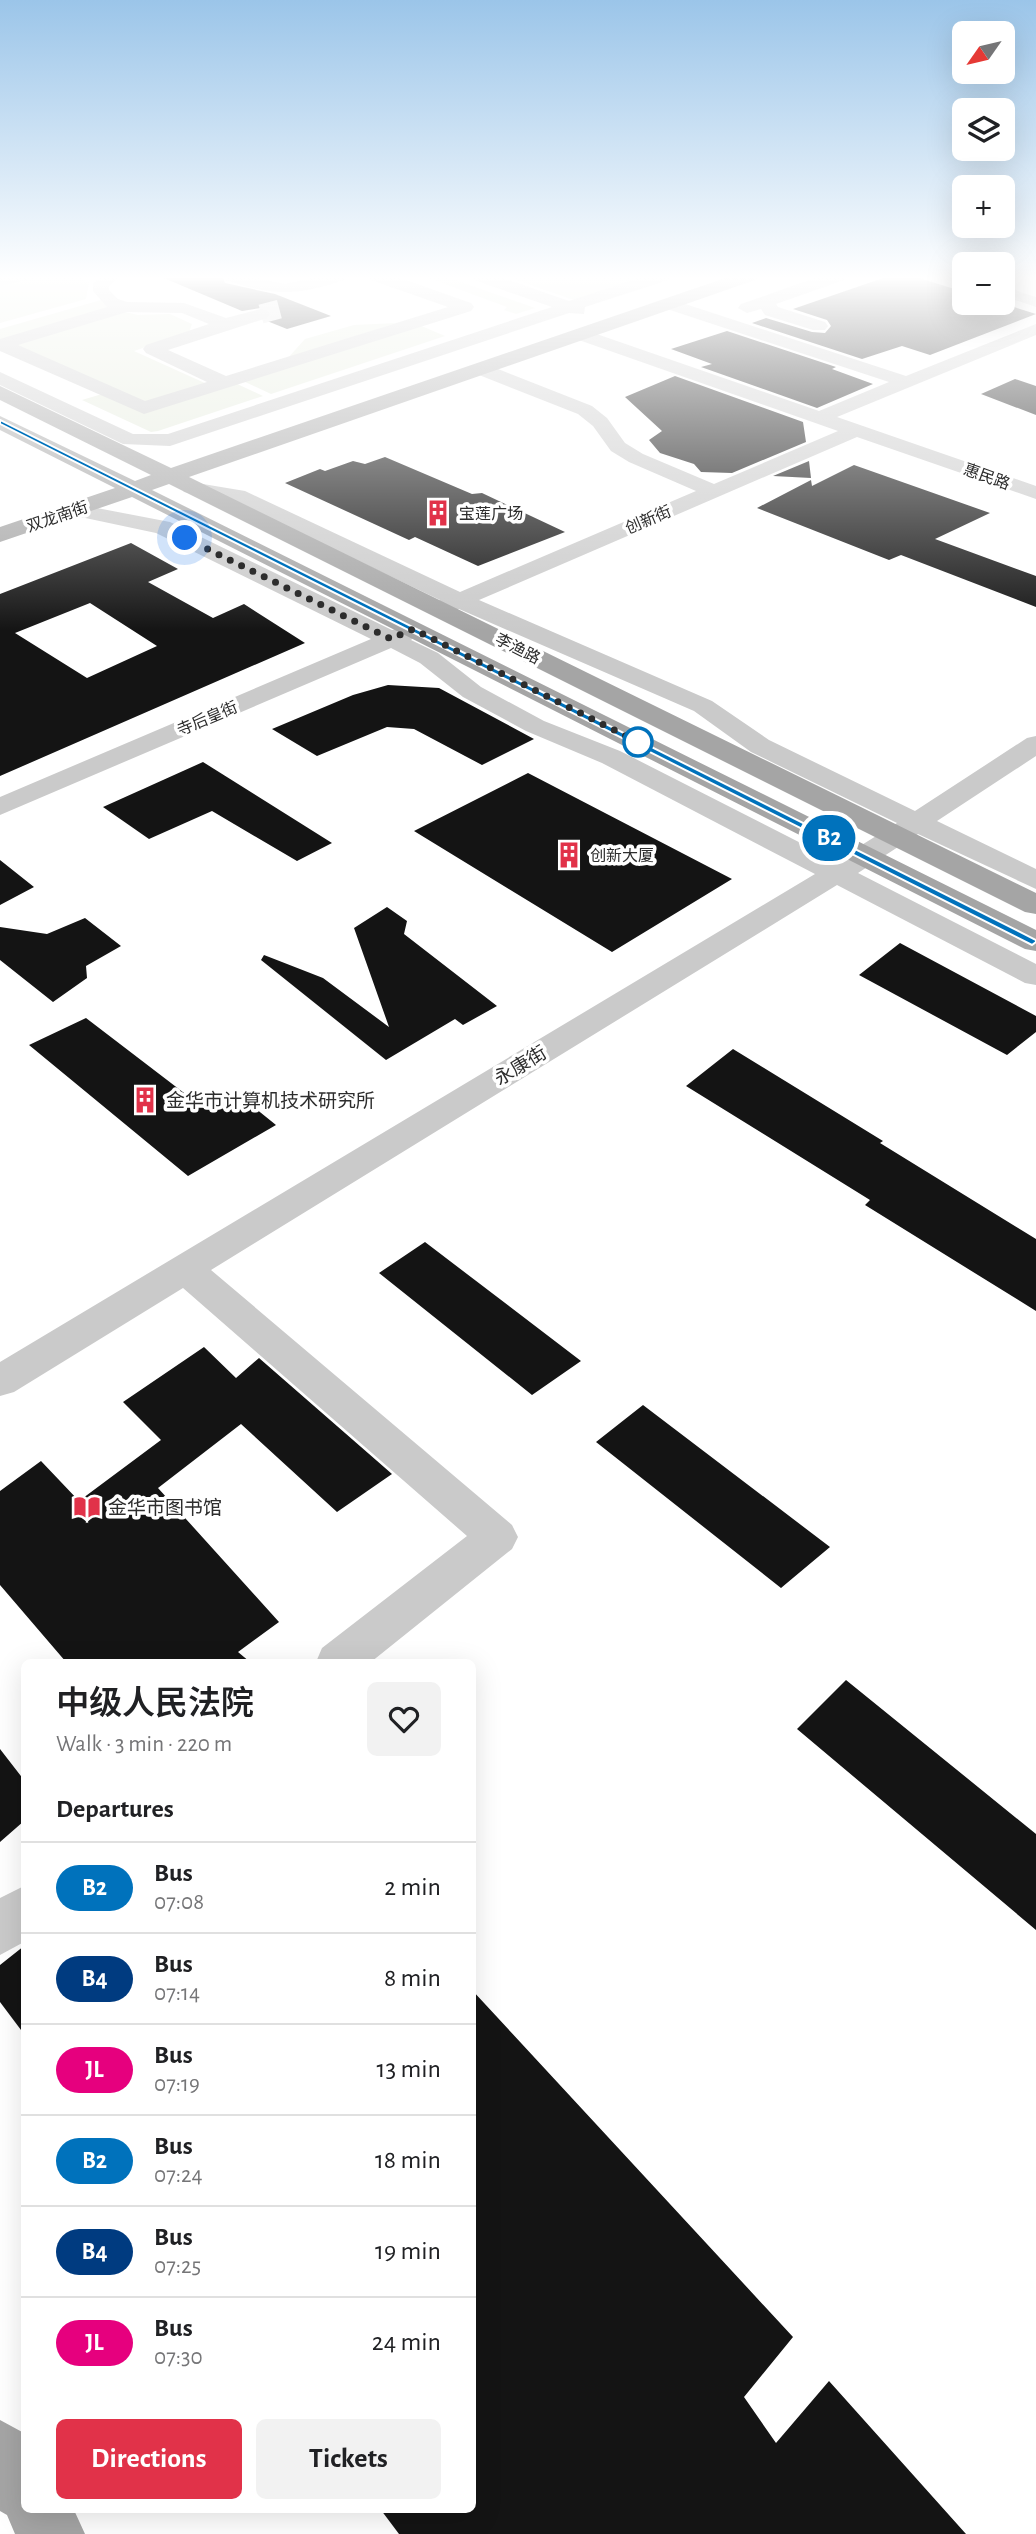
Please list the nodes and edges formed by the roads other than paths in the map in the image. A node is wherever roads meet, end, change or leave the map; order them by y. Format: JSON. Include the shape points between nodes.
{"nodes":[{"id":1,"x":5,"y":394,"type":"edge"},
{"id":2,"x":34,"y":394,"type":"edge"},
{"id":3,"x":113,"y":394,"type":"edge"},
{"id":4,"x":189,"y":394,"type":"edge"},
{"id":5,"x":313,"y":394,"type":"edge"},
{"id":6,"x":339,"y":394,"type":"edge"},
{"id":7,"x":414,"y":394,"type":"edge"},
{"id":8,"x":545,"y":394,"type":"edge"},
{"id":9,"x":755,"y":394,"type":"edge"},
{"id":10,"x":877,"y":394,"type":"edge"},
{"id":11,"x":821,"y":417,"type":"junction"},
{"id":12,"x":0,"y":422,"type":"edge"},
{"id":13,"x":857,"y":430,"type":"junction"},
{"id":14,"x":144,"y":463,"type":"junction"},
{"id":15,"x":103,"y":475,"type":"junction"},
{"id":16,"x":179,"y":482,"type":"junction"},
{"id":17,"x":134,"y":489,"type":"junction"},
{"id":18,"x":714,"y":491,"type":"junction"},
{"id":19,"x":1036,"y":493,"type":"edge"},
{"id":20,"x":76,"y":497,"type":"junction"},
{"id":21,"x":0,"y":535,"type":"edge"},
{"id":22,"x":449,"y":604,"type":"junction"},
{"id":23,"x":402,"y":634,"type":"junction"},
{"id":24,"x":1036,"y":744,"type":"edge"},
{"id":25,"x":0,"y":807,"type":"edge"},
{"id":26,"x":906,"y":829,"type":"junction"},
{"id":27,"x":865,"y":856,"type":"junction"},
{"id":28,"x":836,"y":873,"type":"junction"},
{"id":29,"x":1036,"y":880,"type":"edge"},
{"id":30,"x":1036,"y":905,"type":"edge"},
{"id":31,"x":1036,"y":942,"type":"edge"},
{"id":32,"x":1036,"y":976,"type":"edge"},
{"id":33,"x":185,"y":1269,"type":"junction"},
{"id":34,"x":0,"y":1381,"type":"edge"},
{"id":35,"x":342,"y":1659,"type":"edge"},
{"id":36,"x":21,"y":1912,"type":"edge"},
{"id":37,"x":0,"y":1930,"type":"edge"},
{"id":38,"x":0,"y":2452,"type":"edge"},
{"id":39,"x":21,"y":2485,"type":"edge"},
{"id":40,"x":39,"y":2513,"type":"edge"},
{"id":41,"x":52,"y":2534,"type":"edge"}],
"edges":[{"from":1,"to":14,"type":"main road","name":"李渔路"},
{"from":2,"to":5,"type":"street","via":[[130,440],[170,440]]},
{"from":3,"to":4,"type":"street","via":[[144,408]]},
{"from":6,"to":14,"type":"main road","name":"双龙南街"},
{"from":7,"to":16,"type":"main road","name":"双龙南街"},
{"from":8,"to":18,"type":"street","via":[[585,410],[618,447],[636,458]]},
{"from":9,"to":11,"type":"street","name":"惠民路"},
{"from":10,"to":11,"type":"street"},
{"from":11,"to":13,"type":"street","name":"惠民路"},
{"from":12,"to":15,"type":"main road","name":"李渔路"},
{"from":13,"to":18,"type":"street","name":"创新街"},
{"from":13,"to":19,"type":"street","name":"惠民路"},
{"from":14,"to":15,"type":"main road","name":"双龙南街"},
{"from":14,"to":16,"type":"main road","name":"李渔路"},
{"from":15,"to":17,"type":"main road","name":"李渔路"},
{"from":15,"to":20,"type":"main road","name":"双龙南街"},
{"from":16,"to":17,"type":"main road","name":"双龙南街"},
{"from":16,"to":22,"type":"main road","name":"李渔路"},
{"from":17,"to":20,"type":"main road","name":"双龙南街"},
{"from":17,"to":23,"type":"main road","name":"李渔路"},
{"from":18,"to":22,"type":"street","name":"创新街"},
{"from":20,"to":21,"type":"main road","name":"双龙南街"},
{"from":20,"to":23,"type":"street","via":[[113,519],[162,527]]},
{"from":22,"to":26,"type":"main road","name":"李渔路"},
{"from":23,"to":25,"type":"street","name":"寺后皇街"},
{"from":23,"to":27,"type":"main road","name":"李渔路"},
{"from":23,"to":28,"type":"street","via":[[472,692]]},
{"from":24,"to":26,"type":"street","name":"永康街"},
{"from":26,"to":27,"type":"street","name":"永康街"},
{"from":26,"to":29,"type":"street"},
{"from":26,"to":30,"type":"main road","name":"李渔路"},
{"from":27,"to":28,"type":"street","name":"永康街"},
{"from":27,"to":31,"type":"main road","name":"李渔路"},
{"from":28,"to":32,"type":"street"},
{"from":28,"to":33,"type":"street","name":"永康街"},
{"from":33,"to":34,"type":"street","name":"永康街"},
{"from":33,"to":35,"type":"street","via":[[497,1537]]},
{"from":36,"to":37,"type":"street"},
{"from":38,"to":39,"type":"main road"},
{"from":40,"to":41,"type":"main road"}]}
